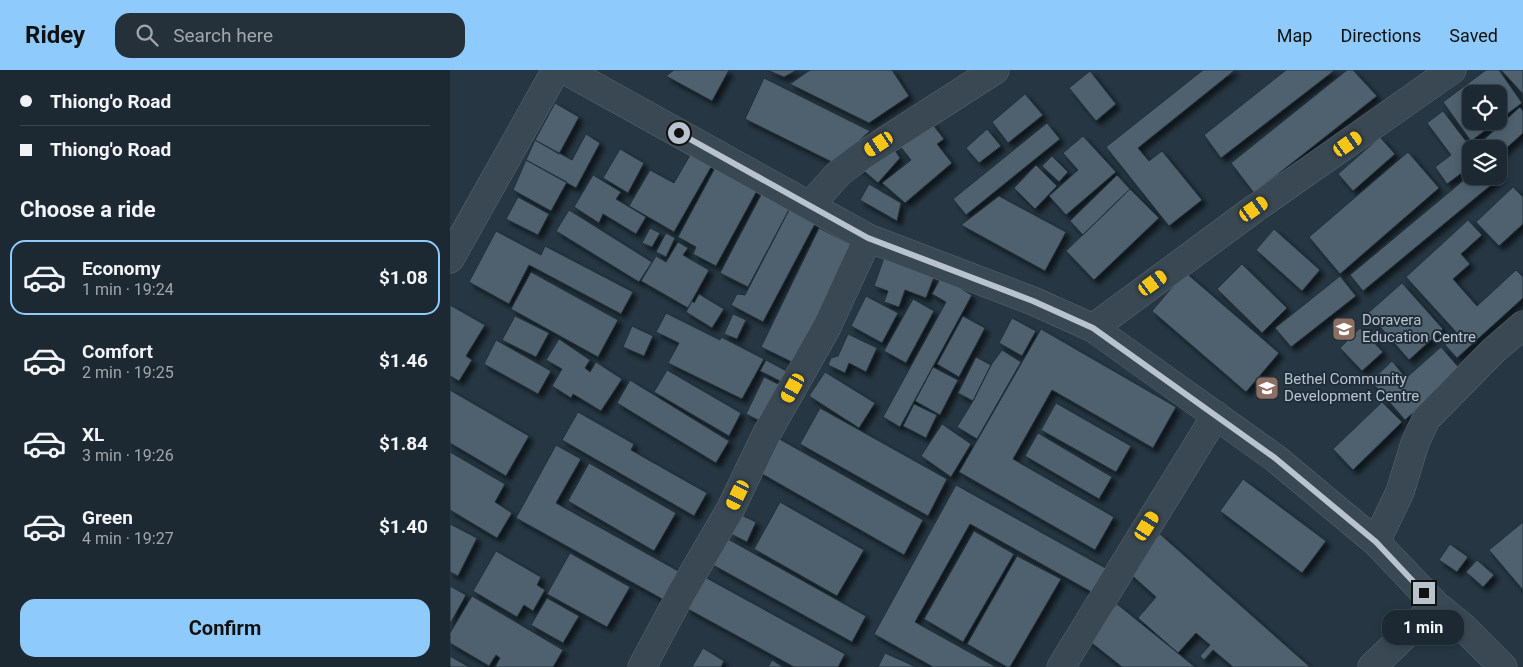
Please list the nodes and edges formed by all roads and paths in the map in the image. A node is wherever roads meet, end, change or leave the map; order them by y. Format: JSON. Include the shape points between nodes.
{"nodes":[{"id":1,"x":556,"y":70,"type":"edge"},
{"id":2,"x":565,"y":70,"type":"edge"},
{"id":3,"x":995,"y":70,"type":"edge"},
{"id":4,"x":1452,"y":70,"type":"edge"},
{"id":5,"x":810,"y":205,"type":"junction"},
{"id":6,"x":868,"y":238,"type":"junction"},
{"id":7,"x":450,"y":259,"type":"edge"},
{"id":8,"x":1523,"y":325,"type":"edge"},
{"id":9,"x":1093,"y":328,"type":"junction"},
{"id":10,"x":1216,"y":415,"type":"junction"},
{"id":11,"x":1376,"y":542,"type":"junction"},
{"id":12,"x":1436,"y":605,"type":"junction"},
{"id":13,"x":642,"y":667,"type":"edge"},
{"id":14,"x":1061,"y":667,"type":"edge"},
{"id":15,"x":1372,"y":667,"type":"edge"},
{"id":16,"x":1503,"y":667,"type":"edge"}],
"edges":[{"from":1,"to":7,"type":"street"},
{"from":2,"to":5,"type":"street"},
{"from":3,"to":5,"type":"street","via":[[863,155],[839,173]]},
{"from":4,"to":9,"type":"street"},
{"from":5,"to":6,"type":"street"},
{"from":6,"to":9,"type":"street","via":[[1033,301]]},
{"from":6,"to":13,"type":"street","via":[[827,327]]},
{"from":8,"to":11,"type":"street","via":[[1426,420],[1415,443],[1400,492]]},
{"from":9,"to":10,"type":"street"},
{"from":10,"to":11,"type":"street","via":[[1275,458]]},
{"from":10,"to":14,"type":"street"},
{"from":11,"to":12,"type":"street"},
{"from":12,"to":15,"type":"street"},
{"from":12,"to":16,"type":"street"}]}
